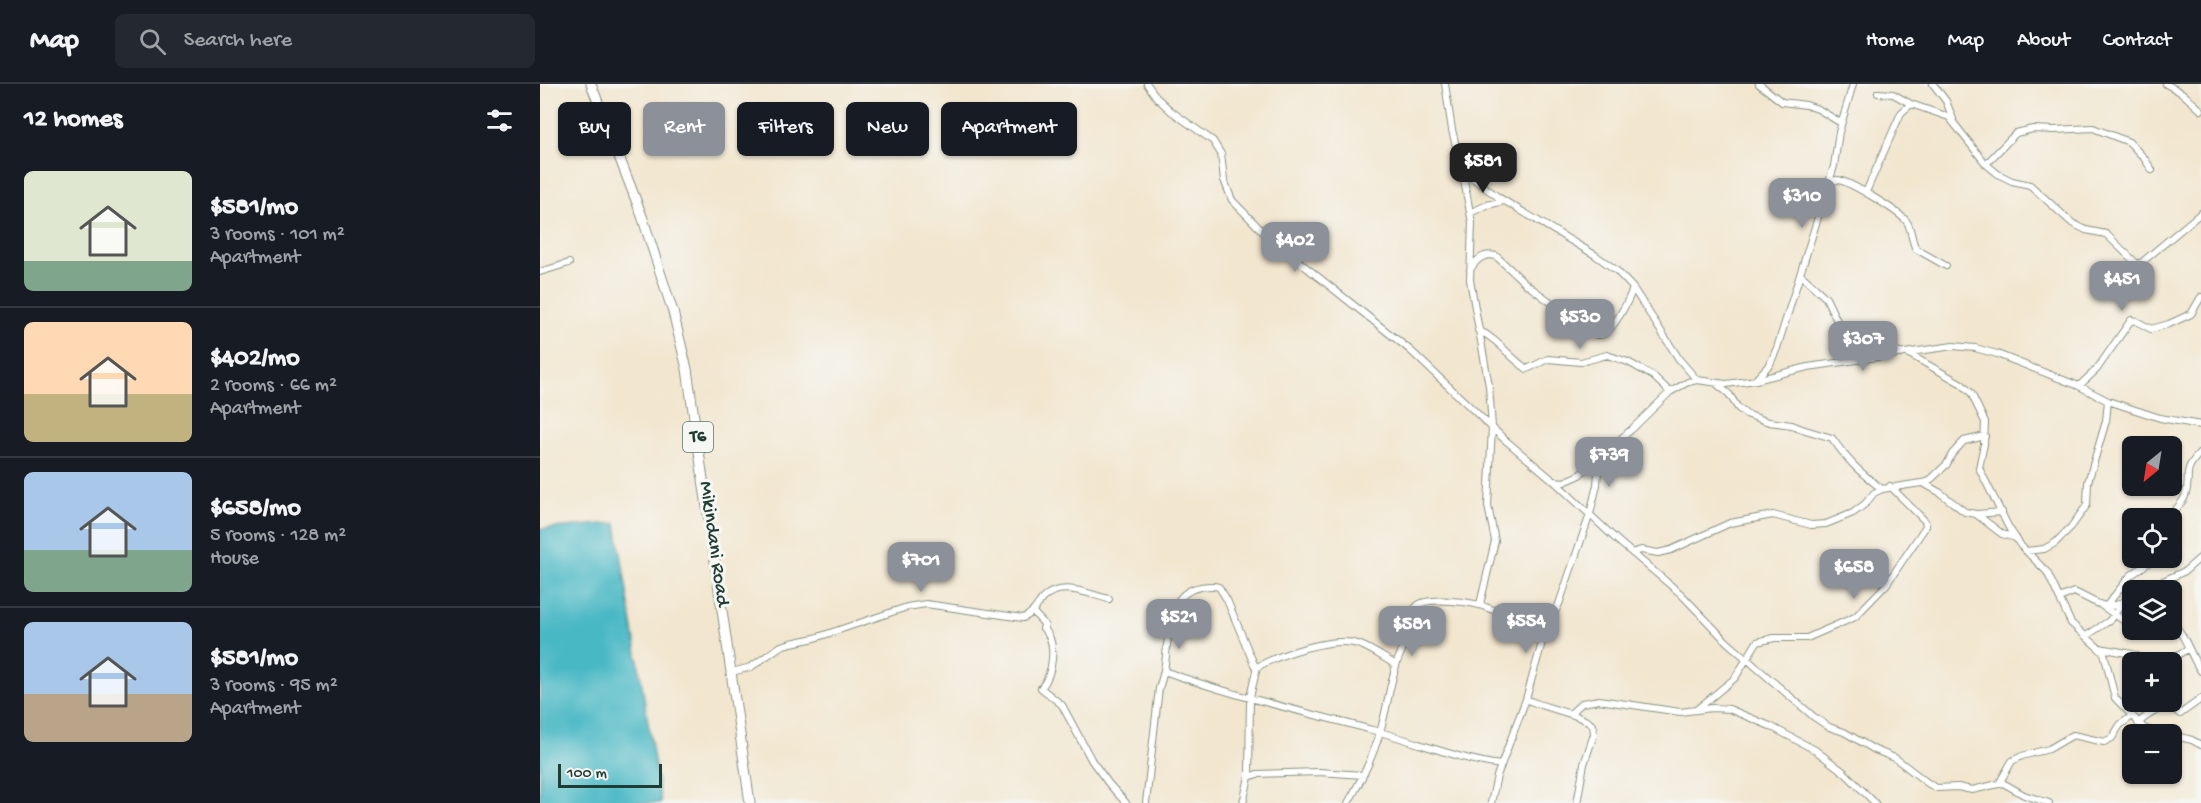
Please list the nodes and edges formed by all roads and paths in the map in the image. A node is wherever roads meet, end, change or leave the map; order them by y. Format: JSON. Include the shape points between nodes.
{"nodes":[{"id":1,"x":591,"y":84,"type":"edge"},
{"id":2,"x":1147,"y":84,"type":"edge"},
{"id":3,"x":1445,"y":84,"type":"edge"},
{"id":4,"x":1758,"y":84,"type":"edge"},
{"id":5,"x":1853,"y":84,"type":"edge"},
{"id":6,"x":1933,"y":84,"type":"edge"},
{"id":7,"x":2166,"y":84,"type":"edge"},
{"id":8,"x":1878,"y":93,"type":"dead end"},
{"id":9,"x":1911,"y":104,"type":"junction"},
{"id":10,"x":2201,"y":110,"type":"edge"},
{"id":11,"x":1841,"y":123,"type":"junction"},
{"id":12,"x":1954,"y":123,"type":"junction"},
{"id":13,"x":1986,"y":164,"type":"junction"},
{"id":14,"x":1462,"y":170,"type":"junction"},
{"id":15,"x":2152,"y":170,"type":"dead end"},
{"id":16,"x":1829,"y":182,"type":"junction"},
{"id":17,"x":1866,"y":192,"type":"junction"},
{"id":18,"x":1504,"y":201,"type":"junction"},
{"id":19,"x":1470,"y":213,"type":"junction"},
{"id":20,"x":2201,"y":213,"type":"edge"},
{"id":21,"x":569,"y":263,"type":"dead end"},
{"id":22,"x":1946,"y":266,"type":"dead end"},
{"id":23,"x":1470,"y":271,"type":"junction"},
{"id":24,"x":540,"y":272,"type":"edge"},
{"id":25,"x":1801,"y":275,"type":"junction"},
{"id":26,"x":1633,"y":288,"type":"junction"},
{"id":27,"x":2201,"y":297,"type":"edge"},
{"id":28,"x":1478,"y":330,"type":"junction"},
{"id":29,"x":1900,"y":354,"type":"junction"},
{"id":30,"x":1909,"y":354,"type":"junction"},
{"id":31,"x":1697,"y":380,"type":"junction"},
{"id":32,"x":1756,"y":380,"type":"junction"},
{"id":33,"x":1716,"y":383,"type":"junction"},
{"id":34,"x":2079,"y":386,"type":"junction"},
{"id":35,"x":1670,"y":392,"type":"junction"},
{"id":36,"x":2108,"y":401,"type":"junction"},
{"id":37,"x":2201,"y":425,"type":"edge"},
{"id":38,"x":1492,"y":427,"type":"junction"},
{"id":39,"x":1985,"y":436,"type":"junction"},
{"id":40,"x":2201,"y":452,"type":"edge"},
{"id":41,"x":1599,"y":457,"type":"junction"},
{"id":42,"x":1554,"y":481,"type":"junction"},
{"id":43,"x":1923,"y":483,"type":"junction"},
{"id":44,"x":1890,"y":486,"type":"junction"},
{"id":45,"x":1882,"y":489,"type":"junction"},
{"id":46,"x":2177,"y":508,"type":"edge"},
{"id":47,"x":2002,"y":512,"type":"junction"},
{"id":48,"x":1590,"y":514,"type":"junction"},
{"id":49,"x":1976,"y":514,"type":"junction"},
{"id":50,"x":2016,"y":538,"type":"junction"},
{"id":51,"x":2026,"y":550,"type":"junction"},
{"id":52,"x":1632,"y":552,"type":"junction"},
{"id":53,"x":2201,"y":557,"type":"edge"},
{"id":54,"x":2141,"y":568,"type":"edge"},
{"id":55,"x":2165,"y":580,"type":"edge"},
{"id":56,"x":2059,"y":598,"type":"junction"},
{"id":57,"x":1109,"y":599,"type":"dead end"},
{"id":58,"x":2122,"y":603,"type":"edge"},
{"id":59,"x":1480,"y":604,"type":"junction"},
{"id":60,"x":2122,"y":604,"type":"edge"},
{"id":61,"x":2104,"y":605,"type":"junction"},
{"id":62,"x":1033,"y":612,"type":"junction"},
{"id":63,"x":2115,"y":615,"type":"junction"},
{"id":64,"x":2122,"y":620,"type":"edge"},
{"id":65,"x":1545,"y":632,"type":"junction"},
{"id":66,"x":2182,"y":635,"type":"edge"},
{"id":67,"x":2086,"y":636,"type":"junction"},
{"id":68,"x":2100,"y":648,"type":"junction"},
{"id":69,"x":2188,"y":649,"type":"junction"},
{"id":70,"x":2124,"y":652,"type":"edge"},
{"id":71,"x":2182,"y":652,"type":"edge"},
{"id":72,"x":1746,"y":658,"type":"junction"},
{"id":73,"x":1396,"y":666,"type":"junction"},
{"id":74,"x":1256,"y":669,"type":"junction"},
{"id":75,"x":1164,"y":670,"type":"junction"},
{"id":76,"x":2201,"y":670,"type":"edge"},
{"id":77,"x":732,"y":672,"type":"junction"},
{"id":78,"x":1250,"y":697,"type":"junction"},
{"id":79,"x":1526,"y":699,"type":"junction"},
{"id":80,"x":2201,"y":699,"type":"edge"},
{"id":81,"x":1696,"y":710,"type":"junction"},
{"id":82,"x":1570,"y":714,"type":"junction"},
{"id":83,"x":2132,"y":716,"type":"junction"},
{"id":84,"x":2138,"y":723,"type":"joint"},
{"id":85,"x":1380,"y":732,"type":"junction"},
{"id":86,"x":2182,"y":738,"type":"edge"},
{"id":87,"x":2201,"y":746,"type":"edge"},
{"id":88,"x":1501,"y":765,"type":"junction"},
{"id":89,"x":1363,"y":775,"type":"junction"},
{"id":90,"x":1249,"y":777,"type":"junction"},
{"id":91,"x":2000,"y":783,"type":"junction"},
{"id":92,"x":750,"y":803,"type":"edge"},
{"id":93,"x":1126,"y":803,"type":"edge"},
{"id":94,"x":1146,"y":803,"type":"edge"},
{"id":95,"x":1243,"y":803,"type":"edge"},
{"id":96,"x":1348,"y":803,"type":"edge"},
{"id":97,"x":1491,"y":803,"type":"edge"},
{"id":98,"x":1576,"y":803,"type":"edge"},
{"id":99,"x":1875,"y":803,"type":"edge"},
{"id":100,"x":2049,"y":803,"type":"edge"}],
"edges":[{"from":1,"to":77,"type":"highway","name":"Mikindani Road","number":"T6","via":[[642,216],[687,369]]},
{"from":2,"to":38,"type":"street","via":[[1171,111],[1213,141],[1221,154],[1228,191],[1250,220],[1410,350]]},
{"from":3,"to":14,"type":"street"},
{"from":4,"to":11,"type":"street","via":[[1782,102],[1818,109]]},
{"from":5,"to":11,"type":"street"},
{"from":6,"to":12,"type":"street","via":[[1946,101]]},
{"from":7,"to":10,"type":"street"},
{"from":8,"to":9,"type":"street","via":[[1893,94]]},
{"from":9,"to":12,"type":"street","via":[[1946,116]]},
{"from":9,"to":17,"type":"street","via":[[1901,113]]},
{"from":11,"to":16,"type":"street"},
{"from":12,"to":13,"type":"street"},
{"from":13,"to":15,"type":"street","via":[[2016,133],[2093,128],[2129,142]]},
{"from":13,"to":20,"type":"street","via":[[2006,179],[2030,185],[2078,227],[2106,234],[2137,264]]},
{"from":14,"to":18,"type":"street"},
{"from":14,"to":19,"type":"street"},
{"from":16,"to":17,"type":"street","via":[[1841,181]]},
{"from":16,"to":25,"type":"street"},
{"from":17,"to":22,"type":"street","via":[[1904,218],[1919,252]]},
{"from":18,"to":19,"type":"street"},
{"from":18,"to":26,"type":"street","via":[[1595,255]]},
{"from":19,"to":23,"type":"street"},
{"from":21,"to":24,"type":"street"},
{"from":23,"to":26,"type":"street","via":[[1479,258],[1496,256],[1552,305],[1599,335],[1624,308]]},
{"from":23,"to":28,"type":"street"},
{"from":25,"to":29,"type":"street","via":[[1826,298],[1839,325]]},
{"from":25,"to":32,"type":"street","via":[[1778,348]]},
{"from":26,"to":31,"type":"street"},
{"from":27,"to":34,"type":"street","via":[[2191,314],[2165,326],[2151,329],[2131,320],[2097,369]]},
{"from":28,"to":35,"type":"street","via":[[1494,338],[1527,369],[1543,359],[1581,362],[1607,355],[1649,373]]},
{"from":28,"to":38,"type":"street"},
{"from":29,"to":30,"type":"street"},
{"from":29,"to":32,"type":"street","via":[[1790,370]]},
{"from":30,"to":34,"type":"street","via":[[1953,346],[1975,348]]},
{"from":30,"to":39,"type":"street","via":[[1971,393],[1985,422]]},
{"from":31,"to":33,"type":"street"},
{"from":31,"to":35,"type":"street"},
{"from":32,"to":33,"type":"street"},
{"from":33,"to":45,"type":"street","via":[[1746,414],[1831,437],[1863,476]]},
{"from":34,"to":36,"type":"street"},
{"from":35,"to":41,"type":"street"},
{"from":36,"to":37,"type":"street","via":[[2160,418]]},
{"from":36,"to":51,"type":"street","via":[[2088,482],[2087,505],[2055,543],[2044,549]]},
{"from":38,"to":42,"type":"street"},
{"from":38,"to":59,"type":"street","via":[[1488,507],[1495,541]]},
{"from":39,"to":43,"type":"street","via":[[1964,441],[1945,467]]},
{"from":39,"to":47,"type":"street","via":[[1979,468]]},
{"from":40,"to":46,"type":"street","via":[[2189,466],[2187,492]]},
{"from":41,"to":42,"type":"street","via":[[1570,481]]},
{"from":41,"to":48,"type":"street"},
{"from":42,"to":48,"type":"street"},
{"from":43,"to":44,"type":"street"},
{"from":43,"to":49,"type":"street","via":[[1960,510]]},
{"from":44,"to":45,"type":"street"},
{"from":44,"to":72,"type":"street","via":[[1926,526],[1886,585],[1849,620],[1807,638],[1763,639]]},
{"from":45,"to":52,"type":"street","via":[[1853,513],[1826,524],[1811,525],[1773,515],[1730,523],[1671,550]]},
{"from":47,"to":49,"type":"street"},
{"from":47,"to":50,"type":"street"},
{"from":48,"to":52,"type":"street"},
{"from":48,"to":65,"type":"street","via":[[1559,604]]},
{"from":49,"to":50,"type":"street","via":[[2001,534]]},
{"from":50,"to":51,"type":"street"},
{"from":51,"to":56,"type":"street","via":[[2047,572]]},
{"from":52,"to":72,"type":"street"},
{"from":53,"to":55,"type":"street","via":[[2185,571]]},
{"from":54,"to":61,"type":"street"},
{"from":56,"to":61,"type":"street","via":[[2076,592]]},
{"from":56,"to":67,"type":"street","via":[[2071,623]]},
{"from":57,"to":62,"type":"street","via":[[1061,589],[1046,595]]},
{"from":58,"to":61,"type":"street"},
{"from":59,"to":65,"type":"street","via":[[1531,620]]},
{"from":59,"to":73,"type":"street","via":[[1433,600],[1419,604],[1407,626]]},
{"from":60,"to":63,"type":"street"},
{"from":61,"to":63,"type":"street"},
{"from":62,"to":77,"type":"street","via":[[1023,618],[926,604],[907,607],[781,646],[751,667]]},
{"from":62,"to":93,"type":"street","via":[[1045,625],[1051,651],[1052,667],[1041,688],[1062,705],[1092,761]]},
{"from":63,"to":64,"type":"street"},
{"from":63,"to":67,"type":"street"},
{"from":65,"to":79,"type":"street"},
{"from":66,"to":69,"type":"street"},
{"from":67,"to":68,"type":"street"},
{"from":68,"to":70,"type":"street"},
{"from":68,"to":83,"type":"street","via":[[2107,658],[2115,698]]},
{"from":69,"to":71,"type":"street"},
{"from":69,"to":76,"type":"street"},
{"from":72,"to":81,"type":"street","via":[[1735,678]]},
{"from":72,"to":91,"type":"street","via":[[1824,724],[1895,758],[1937,788],[1972,790]]},
{"from":73,"to":74,"type":"street","via":[[1357,644],[1335,642],[1281,656]]},
{"from":73,"to":85,"type":"street"},
{"from":74,"to":75,"type":"street","via":[[1227,600],[1215,585],[1188,590],[1173,609]]},
{"from":74,"to":78,"type":"street"},
{"from":75,"to":78,"type":"street"},
{"from":75,"to":94,"type":"street"},
{"from":77,"to":92,"type":"highway","name":"Mikindani Road","number":"T6"},
{"from":78,"to":85,"type":"street"},
{"from":78,"to":90,"type":"street"},
{"from":79,"to":82,"type":"street"},
{"from":79,"to":88,"type":"street"},
{"from":80,"to":84,"type":"street","via":[[2180,714],[2171,708],[2164,709]]},
{"from":81,"to":82,"type":"street","via":[[1680,712],[1599,700],[1582,703]]},
{"from":81,"to":99,"type":"street","via":[[1729,709],[1786,735],[1826,757]]},
{"from":82,"to":98,"type":"street","via":[[1589,722],[1594,730]]},
{"from":83,"to":84,"type":"street"},
{"from":83,"to":91,"type":"street","via":[[2104,742],[2073,735],[2049,749],[2016,758]]},
{"from":85,"to":88,"type":"street"},
{"from":85,"to":89,"type":"street"},
{"from":86,"to":87,"type":"street"},
{"from":88,"to":97,"type":"street"},
{"from":89,"to":90,"type":"street","via":[[1319,772]]},
{"from":89,"to":96,"type":"street"},
{"from":90,"to":95,"type":"street"},
{"from":91,"to":100,"type":"street"}]}
